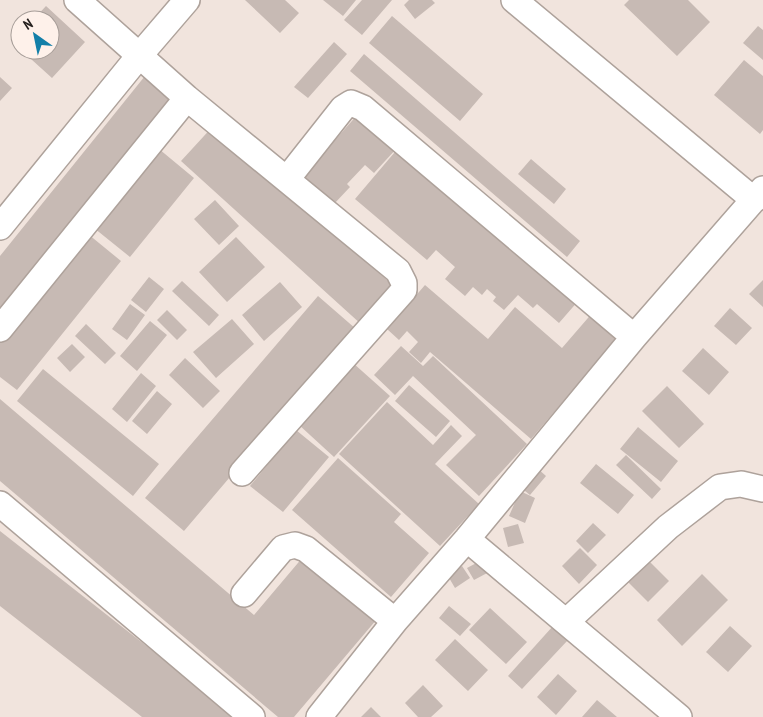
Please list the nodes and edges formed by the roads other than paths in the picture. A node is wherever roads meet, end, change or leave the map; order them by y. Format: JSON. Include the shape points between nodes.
{"nodes":[{"id":1,"x":77,"y":0,"type":"edge"},
{"id":2,"x":187,"y":0,"type":"edge"},
{"id":3,"x":514,"y":0,"type":"edge"},
{"id":4,"x":139,"y":56,"type":"junction"},
{"id":5,"x":187,"y":98,"type":"junction"},
{"id":6,"x":287,"y":179,"type":"junction"},
{"id":7,"x":758,"y":195,"type":"edge"},
{"id":8,"x":0,"y":227,"type":"edge"},
{"id":9,"x":0,"y":329,"type":"edge"},
{"id":10,"x":634,"y":337,"type":"junction"},
{"id":11,"x":242,"y":473,"type":"dead end"},
{"id":12,"x":763,"y":489,"type":"edge"},
{"id":13,"x":0,"y":504,"type":"edge"},
{"id":14,"x":467,"y":538,"type":"junction"},
{"id":15,"x":244,"y":594,"type":"dead end"},
{"id":16,"x":396,"y":621,"type":"junction"},
{"id":17,"x":566,"y":622,"type":"junction"},
{"id":18,"x":252,"y":717,"type":"edge"},
{"id":19,"x":319,"y":717,"type":"edge"},
{"id":20,"x":679,"y":717,"type":"edge"}],
"edges":[{"from":1,"to":4,"type":"street"},
{"from":2,"to":4,"type":"street"},
{"from":3,"to":7,"type":"street"},
{"from":4,"to":5,"type":"street"},
{"from":4,"to":8,"type":"street"},
{"from":5,"to":6,"type":"street"},
{"from":5,"to":9,"type":"street"},
{"from":6,"to":10,"type":"street","via":[[343,108],[356,104]]},
{"from":6,"to":11,"type":"street","via":[[398,271],[404,290]]},
{"from":7,"to":10,"type":"street"},
{"from":10,"to":14,"type":"street"},
{"from":12,"to":17,"type":"street","via":[[741,484],[720,487],[668,527]]},
{"from":13,"to":18,"type":"street"},
{"from":14,"to":16,"type":"street"},
{"from":14,"to":17,"type":"street"},
{"from":15,"to":16,"type":"street","via":[[283,548],[296,546],[306,549]]},
{"from":16,"to":19,"type":"street"},
{"from":17,"to":20,"type":"street"}]}
